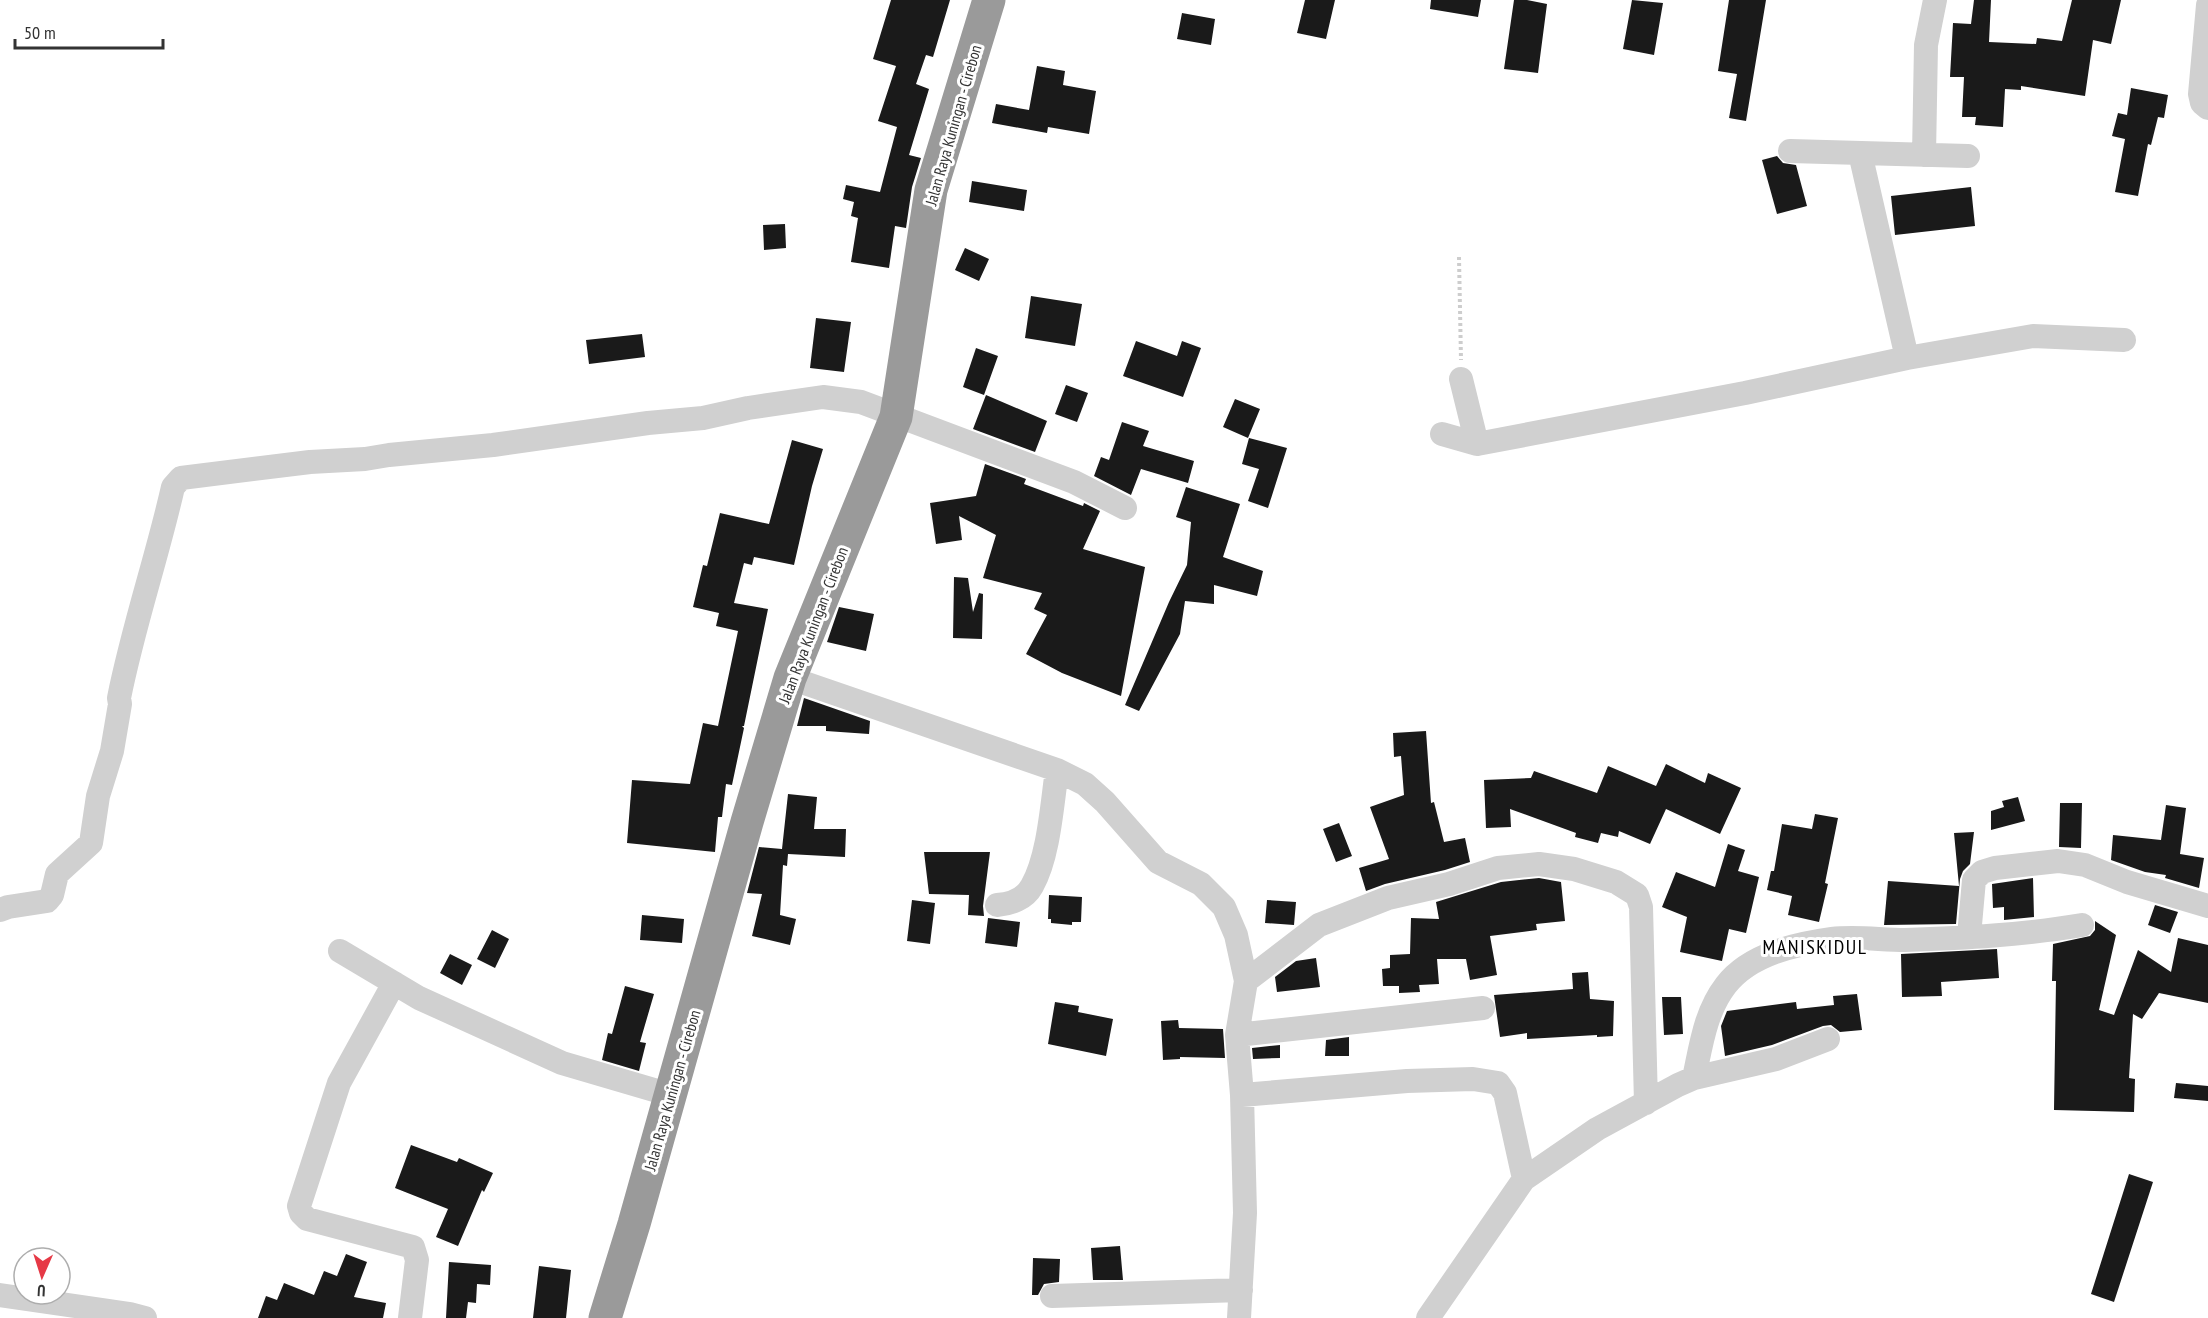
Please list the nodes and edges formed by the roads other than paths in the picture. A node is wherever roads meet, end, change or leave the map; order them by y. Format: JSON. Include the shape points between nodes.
{"nodes":[{"id":1,"x":989,"y":0,"type":"edge"},
{"id":2,"x":1935,"y":0,"type":"edge"},
{"id":3,"x":2208,"y":5,"type":"edge"},
{"id":4,"x":2208,"y":108,"type":"edge"},
{"id":5,"x":1790,"y":151,"type":"dead end"},
{"id":6,"x":1860,"y":153,"type":"junction"},
{"id":7,"x":1924,"y":156,"type":"junction"},
{"id":8,"x":1968,"y":156,"type":"dead end"},
{"id":9,"x":2124,"y":340,"type":"dead end"},
{"id":10,"x":1907,"y":358,"type":"junction"},
{"id":11,"x":1461,"y":379,"type":"road end"},
{"id":12,"x":896,"y":417,"type":"junction"},
{"id":13,"x":1442,"y":434,"type":"dead end"},
{"id":14,"x":1477,"y":444,"type":"junction"},
{"id":15,"x":1125,"y":508,"type":"dead end"},
{"id":16,"x":790,"y":678,"type":"junction"},
{"id":17,"x":1057,"y":770,"type":"junction"},
{"id":18,"x":997,"y":905,"type":"dead end"},
{"id":19,"x":2208,"y":906,"type":"edge"},
{"id":20,"x":0,"y":910,"type":"edge"},
{"id":21,"x":2082,"y":926,"type":"dead end"},
{"id":22,"x":1969,"y":936,"type":"junction"},
{"id":23,"x":340,"y":951,"type":"dead end"},
{"id":24,"x":1246,"y":981,"type":"junction"},
{"id":25,"x":394,"y":983,"type":"junction"},
{"id":26,"x":1483,"y":1008,"type":"dead end"},
{"id":27,"x":1237,"y":1035,"type":"junction"},
{"id":28,"x":1828,"y":1039,"type":"dead end"},
{"id":29,"x":1694,"y":1078,"type":"junction"},
{"id":30,"x":671,"y":1095,"type":"junction"},
{"id":31,"x":1242,"y":1095,"type":"junction"},
{"id":32,"x":1646,"y":1102,"type":"junction"},
{"id":33,"x":1524,"y":1179,"type":"junction"},
{"id":34,"x":1240,"y":1290,"type":"junction"},
{"id":35,"x":0,"y":1295,"type":"edge"},
{"id":36,"x":1052,"y":1296,"type":"dead end"},
{"id":37,"x":145,"y":1318,"type":"edge"},
{"id":38,"x":410,"y":1318,"type":"edge"},
{"id":39,"x":605,"y":1318,"type":"edge"},
{"id":40,"x":1239,"y":1318,"type":"edge"},
{"id":41,"x":1428,"y":1318,"type":"edge"}],
"edges":[{"from":1,"to":12,"type":"highway","name":"Jalan Raya Kuningan - Cirebon","via":[[931,190]]},
{"from":2,"to":7,"type":"street","via":[[1926,45]]},
{"from":3,"to":4,"type":"street","via":[[2200,94]]},
{"from":5,"to":6,"type":"street"},
{"from":6,"to":7,"type":"street"},
{"from":6,"to":10,"type":"street"},
{"from":7,"to":8,"type":"street"},
{"from":9,"to":10,"type":"street","via":[[2033,336]]},
{"from":10,"to":14,"type":"street"},
{"from":11,"to":14,"type":"street"},
{"from":12,"to":15,"type":"street","via":[[1074,482]]},
{"from":12,"to":16,"type":"highway","name":"Jalan Raya Kuningan - Cirebon"},
{"from":12,"to":20,"type":"street","via":[[861,402],[823,397],[703,418],[493,445],[181,478],[173,487],[134,632],[91,843],[57,874],[47,901]]},
{"from":13,"to":14,"type":"street"},
{"from":16,"to":17,"type":"street"},
{"from":16,"to":30,"type":"highway","name":"Jalan Raya Kuningan - Cirebon"},
{"from":17,"to":18,"type":"street","via":[[1047,836],[1032,887],[1019,899]]},
{"from":17,"to":24,"type":"street","via":[[1085,783],[1158,862],[1201,884],[1224,908],[1236,935]]},
{"from":19,"to":22,"type":"street","via":[[2085,865],[2058,861],[2013,866],[1982,872],[1974,880]]},
{"from":21,"to":22,"type":"street"},
{"from":22,"to":29,"type":"street","via":[[1834,939],[1788,948],[1751,962],[1727,984],[1709,1013]]},
{"from":23,"to":25,"type":"street"},
{"from":24,"to":27,"type":"street"},
{"from":24,"to":32,"type":"street","via":[[1320,925],[1388,898],[1498,868],[1539,864],[1574,869],[1616,882],[1637,895],[1641,907]]},
{"from":25,"to":30,"type":"street","via":[[562,1063]]},
{"from":25,"to":38,"type":"street","via":[[339,1083],[299,1206],[307,1219],[413,1247],[417,1260]]},
{"from":26,"to":27,"type":"street"},
{"from":27,"to":31,"type":"street"},
{"from":28,"to":29,"type":"street","via":[[1776,1059]]},
{"from":29,"to":32,"type":"street"},
{"from":30,"to":39,"type":"highway","name":"Jalan Raya Kuningan - Cirebon"},
{"from":31,"to":33,"type":"street","via":[[1407,1081],[1473,1079],[1498,1083],[1505,1093]]},
{"from":31,"to":34,"type":"street","via":[[1245,1213]]},
{"from":32,"to":33,"type":"street","via":[[1597,1129]]},
{"from":33,"to":41,"type":"street"},
{"from":34,"to":36,"type":"street"},
{"from":34,"to":40,"type":"street"},
{"from":35,"to":37,"type":"street"}]}
